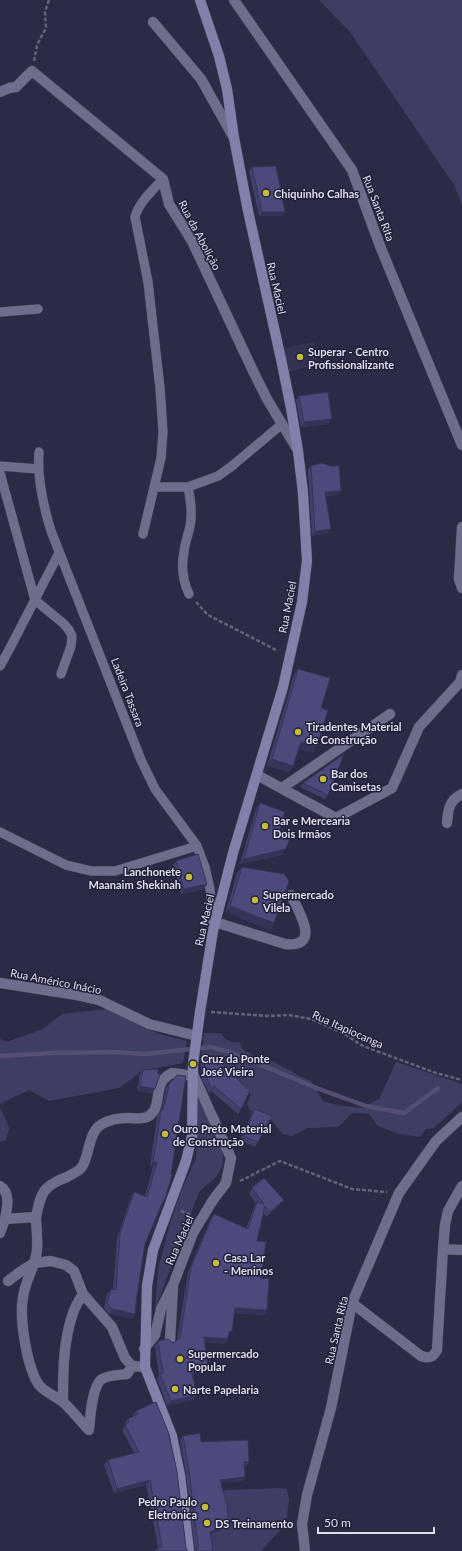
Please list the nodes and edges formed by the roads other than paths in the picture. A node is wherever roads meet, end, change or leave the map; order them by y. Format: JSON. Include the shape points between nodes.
{"nodes":[{"id":1,"x":234,"y":0,"type":"edge"},
{"id":2,"x":200,"y":1,"type":"edge"},
{"id":3,"x":153,"y":22,"type":"dead end"},
{"id":4,"x":0,"y":92,"type":"edge"},
{"id":5,"x":234,"y":138,"type":"junction"},
{"id":6,"x":163,"y":179,"type":"junction"},
{"id":7,"x":38,"y":309,"type":"dead end"},
{"id":8,"x":0,"y":312,"type":"edge"},
{"id":9,"x":282,"y":424,"type":"junction"},
{"id":10,"x":462,"y":445,"type":"edge"},
{"id":11,"x":298,"y":451,"type":"junction"},
{"id":12,"x":39,"y":452,"type":"dead end"},
{"id":13,"x":0,"y":466,"type":"edge"},
{"id":14,"x":38,"y":469,"type":"junction"},
{"id":15,"x":0,"y":473,"type":"edge"},
{"id":16,"x":154,"y":487,"type":"junction"},
{"id":17,"x":188,"y":487,"type":"junction"},
{"id":18,"x":462,"y":527,"type":"edge"},
{"id":19,"x":143,"y":534,"type":"dead end"},
{"id":20,"x":59,"y":553,"type":"junction"},
{"id":21,"x":462,"y":588,"type":"edge"},
{"id":22,"x":190,"y":594,"type":"road end"},
{"id":23,"x":35,"y":600,"type":"junction"},
{"id":24,"x":0,"y":666,"type":"edge"},
{"id":25,"x":61,"y":674,"type":"dead end"},
{"id":26,"x":462,"y":675,"type":"edge"},
{"id":27,"x":390,"y":714,"type":"dead end"},
{"id":28,"x":257,"y":775,"type":"junction"},
{"id":29,"x":282,"y":788,"type":"junction"},
{"id":30,"x":462,"y":794,"type":"edge"},
{"id":31,"x":447,"y":823,"type":"dead end"},
{"id":32,"x":0,"y":832,"type":"edge"},
{"id":33,"x":197,"y":846,"type":"junction"},
{"id":34,"x":290,"y":895,"type":"dead end"},
{"id":35,"x":214,"y":927,"type":"junction"},
{"id":36,"x":0,"y":983,"type":"edge"},
{"id":37,"x":196,"y":1041,"type":"junction"},
{"id":38,"x":194,"y":1076,"type":"junction"},
{"id":39,"x":462,"y":1117,"type":"edge"},
{"id":40,"x":0,"y":1186,"type":"edge"},
{"id":41,"x":462,"y":1186,"type":"edge"},
{"id":42,"x":36,"y":1217,"type":"junction"},
{"id":43,"x":5,"y":1219,"type":"junction"},
{"id":44,"x":0,"y":1233,"type":"edge"},
{"id":45,"x":443,"y":1248,"type":"junction"},
{"id":46,"x":462,"y":1250,"type":"edge"},
{"id":47,"x":34,"y":1264,"type":"junction"},
{"id":48,"x":8,"y":1281,"type":"dead end"},
{"id":49,"x":173,"y":1285,"type":"junction"},
{"id":50,"x":83,"y":1294,"type":"junction"},
{"id":51,"x":352,"y":1303,"type":"junction"},
{"id":52,"x":170,"y":1341,"type":"edge"},
{"id":53,"x":144,"y":1349,"type":"junction"},
{"id":54,"x":132,"y":1366,"type":"junction"},
{"id":55,"x":145,"y":1367,"type":"junction"},
{"id":56,"x":63,"y":1402,"type":"junction"},
{"id":57,"x":189,"y":1551,"type":"edge"},
{"id":58,"x":305,"y":1551,"type":"edge"}],
"edges":[{"from":1,"to":10,"type":"street","name":"Rua Santa Rita","via":[[352,170],[380,246]]},
{"from":2,"to":5,"type":"main road","name":"Rua Maciel","via":[[219,56]]},
{"from":3,"to":5,"type":"street","name":"Rua Maciel","via":[[201,79]]},
{"from":4,"to":6,"type":"street","via":[[16,87],[32,71]]},
{"from":5,"to":11,"type":"main road","name":"Rua Maciel"},
{"from":6,"to":9,"type":"street","name":"Rua da Abolição","via":[[169,204],[192,242],[235,335]]},
{"from":6,"to":16,"type":"lane","via":[[137,210],[135,217],[148,282],[160,388],[163,432],[161,458]]},
{"from":7,"to":8,"type":"lane"},
{"from":9,"to":11,"type":"street","name":"Rua da Abolição"},
{"from":9,"to":17,"type":"lane","via":[[218,476]]},
{"from":11,"to":28,"type":"main road","name":"Rua Maciel","via":[[307,561],[302,602],[283,687]]},
{"from":12,"to":14,"type":"lane","name":"Ladeira Tassara"},
{"from":13,"to":14,"type":"lane"},
{"from":14,"to":20,"type":"lane","name":"Ladeira Tassara","via":[[44,507]]},
{"from":15,"to":23,"type":"lane"},
{"from":16,"to":17,"type":"lane"},
{"from":16,"to":19,"type":"lane"},
{"from":17,"to":22,"type":"lane","via":[[191,519],[183,569],[184,583]]},
{"from":18,"to":21,"type":"street","via":[[459,579]]},
{"from":20,"to":23,"type":"lane"},
{"from":20,"to":33,"type":"lane","name":"Ladeira Tassara","via":[[141,760],[155,789]]},
{"from":23,"to":24,"type":"lane"},
{"from":23,"to":25,"type":"lane","via":[[64,624],[72,636]]},
{"from":26,"to":29,"type":"street","via":[[460,682],[420,727],[392,788],[336,818]]},
{"from":27,"to":29,"type":"street"},
{"from":28,"to":29,"type":"street"},
{"from":28,"to":35,"type":"main road","name":"Rua Maciel"},
{"from":30,"to":31,"type":"street","via":[[451,801]]},
{"from":32,"to":33,"type":"lane","via":[[66,865],[91,871],[115,871]]},
{"from":33,"to":35,"type":"lane","name":"Ladeira Tassara","via":[[210,889]]},
{"from":34,"to":35,"type":"street","via":[[303,920],[305,936],[300,944],[285,944]]},
{"from":35,"to":37,"type":"main road","name":"Rua Maciel"},
{"from":36,"to":37,"type":"street","name":"Rua Américo Inácio","via":[[99,1000],[149,1024]]},
{"from":37,"to":38,"type":"main road","name":"Rua Maciel"},
{"from":38,"to":42,"type":"street","via":[[172,1073],[164,1078],[154,1111],[148,1117],[115,1120],[96,1128],[81,1168],[48,1186],[42,1194]]},
{"from":38,"to":49,"type":"street","name":"Rua Maciel","via":[[231,1158],[226,1184],[193,1233]]},
{"from":38,"to":53,"type":"main road","name":"Rua Maciel","via":[[192,1136],[186,1161],[153,1250],[147,1286]]},
{"from":39,"to":51,"type":"street","name":"Rua Santa Rita","via":[[436,1141],[399,1192]]},
{"from":40,"to":43,"type":"street","via":[[6,1192],[7,1198]]},
{"from":41,"to":45,"type":"street","via":[[448,1211]]},
{"from":42,"to":43,"type":"street"},
{"from":42,"to":47,"type":"street","via":[[37,1247]]},
{"from":43,"to":44,"type":"street"},
{"from":45,"to":46,"type":"street"},
{"from":45,"to":51,"type":"street","via":[[437,1350],[433,1356],[421,1356]]},
{"from":47,"to":48,"type":"street"},
{"from":47,"to":50,"type":"street","via":[[51,1261],[66,1265],[74,1271]]},
{"from":47,"to":56,"type":"street","via":[[26,1282],[23,1298],[22,1318],[27,1349],[31,1367],[40,1386]]},
{"from":49,"to":52,"type":"street"},
{"from":49,"to":53,"type":"street","name":"Rua Maciel","via":[[160,1309],[155,1335]]},
{"from":50,"to":54,"type":"street","via":[[112,1327]]},
{"from":50,"to":56,"type":"street","via":[[73,1312],[66,1338]]},
{"from":51,"to":58,"type":"street","name":"Rua Santa Rita","via":[[331,1408],[307,1495],[302,1524]]},
{"from":53,"to":55,"type":"main road","name":"Rua Maciel"},
{"from":54,"to":55,"type":"street"},
{"from":54,"to":56,"type":"street","via":[[127,1374],[103,1379],[98,1384],[89,1430]]},
{"from":55,"to":57,"type":"main road","name":"Rua Maciel","via":[[172,1436],[180,1475]]}]}
